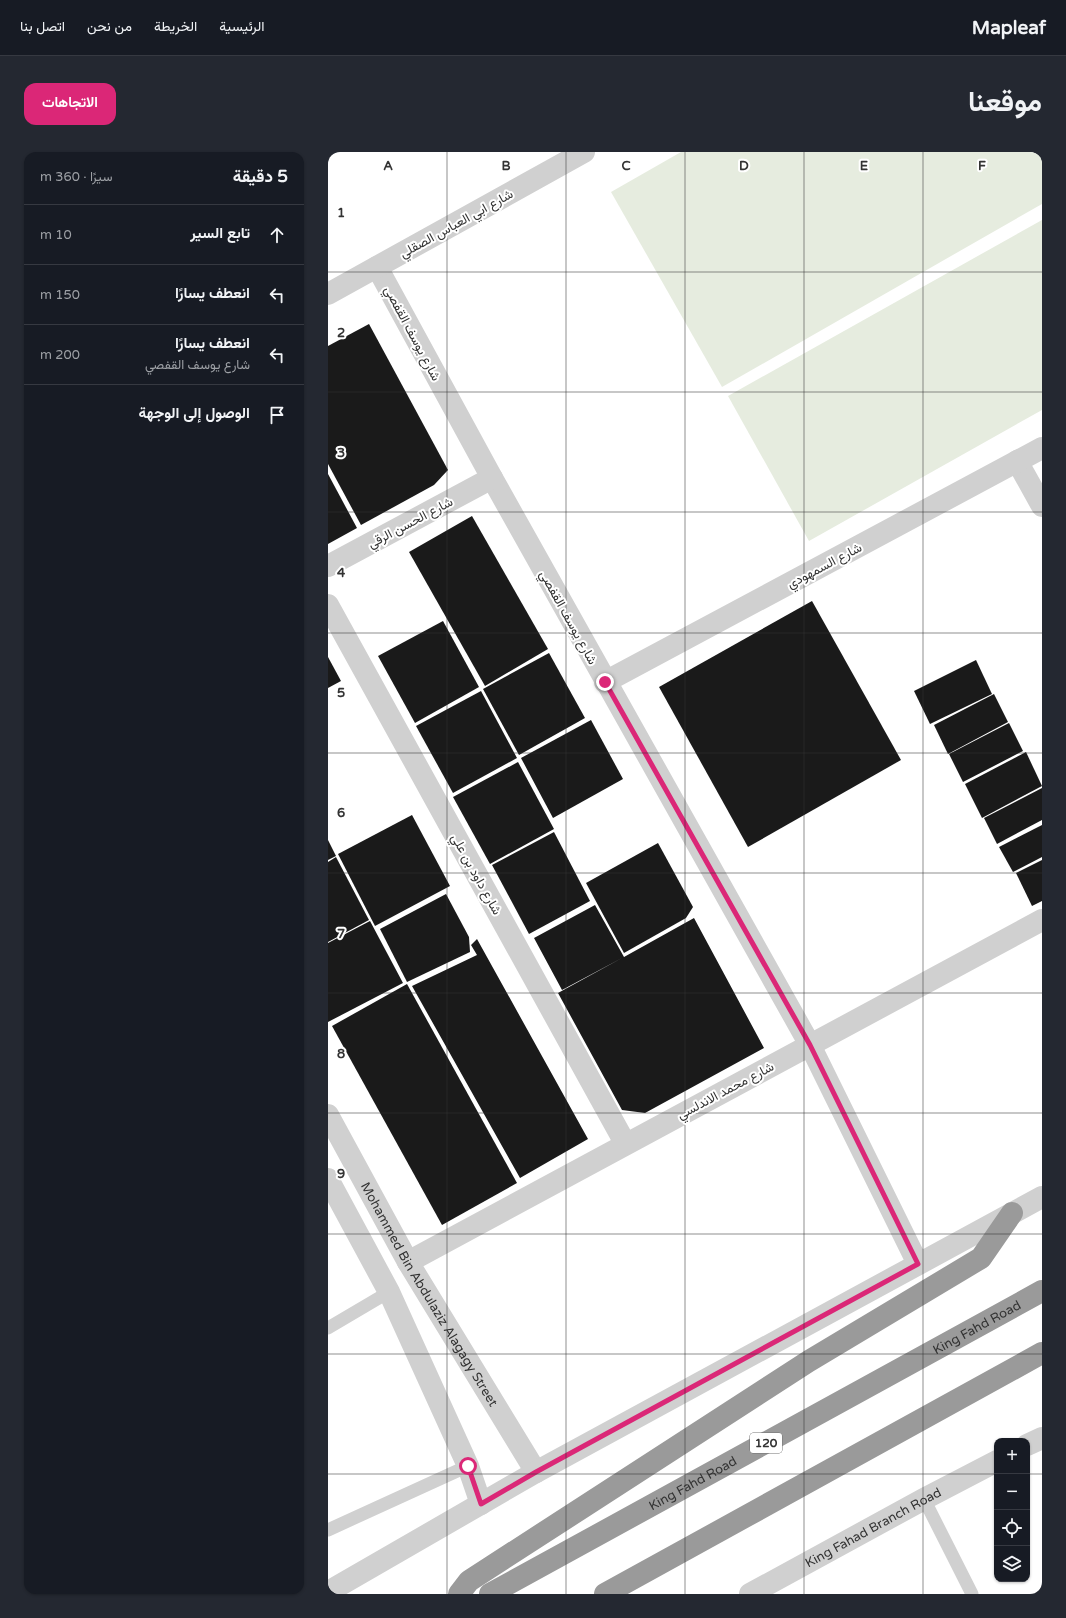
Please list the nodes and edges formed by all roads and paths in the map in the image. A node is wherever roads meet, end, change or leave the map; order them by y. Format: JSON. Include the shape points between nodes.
{"nodes":[{"id":1,"x":584,"y":152,"type":"edge"},
{"id":2,"x":378,"y":267,"type":"junction"},
{"id":3,"x":328,"y":294,"type":"edge"},
{"id":4,"x":1042,"y":448,"type":"edge"},
{"id":5,"x":1017,"y":461,"type":"junction"},
{"id":6,"x":492,"y":478,"type":"junction"},
{"id":7,"x":1042,"y":506,"type":"edge"},
{"id":8,"x":328,"y":566,"type":"edge"},
{"id":9,"x":328,"y":605,"type":"edge"},
{"id":10,"x":605,"y":682,"type":"junction"},
{"id":11,"x":1042,"y":920,"type":"edge"},
{"id":12,"x":810,"y":1045,"type":"junction"},
{"id":13,"x":328,"y":1115,"type":"edge"},
{"id":14,"x":625,"y":1143,"type":"junction"},
{"id":15,"x":328,"y":1179,"type":"edge"},
{"id":16,"x":1042,"y":1196,"type":"edge"},
{"id":17,"x":1012,"y":1212,"type":"junction"},
{"id":18,"x":408,"y":1262,"type":"junction"},
{"id":19,"x":918,"y":1264,"type":"junction"},
{"id":20,"x":1042,"y":1291,"type":"edge"},
{"id":21,"x":389,"y":1292,"type":"junction"},
{"id":22,"x":328,"y":1328,"type":"edge"},
{"id":23,"x":1042,"y":1354,"type":"edge"},
{"id":24,"x":1042,"y":1438,"type":"edge"},
{"id":25,"x":1030,"y":1444,"type":"edge"},
{"id":26,"x":994,"y":1463,"type":"edge"},
{"id":27,"x":468,"y":1466,"type":"junction"},
{"id":28,"x":536,"y":1472,"type":"junction"},
{"id":29,"x":924,"y":1499,"type":"junction"},
{"id":30,"x":481,"y":1504,"type":"junction"},
{"id":31,"x":328,"y":1530,"type":"edge"},
{"id":32,"x":328,"y":1592,"type":"edge"},
{"id":33,"x":458,"y":1594,"type":"edge"},
{"id":34,"x":490,"y":1594,"type":"edge"},
{"id":35,"x":605,"y":1594,"type":"edge"},
{"id":36,"x":750,"y":1594,"type":"edge"},
{"id":37,"x":972,"y":1594,"type":"edge"}],
"edges":[{"from":1,"to":2,"type":"street","name":"شارع ابي العباس الصقلي"},
{"from":2,"to":3,"type":"street","name":"شارع ابي العباس الصقلي"},
{"from":2,"to":6,"type":"street","name":"شارع يوسف القفصي"},
{"from":4,"to":5,"type":"street","name":"شارع السمهودي"},
{"from":5,"to":7,"type":"street"},
{"from":5,"to":10,"type":"street","name":"شارع السمهودي"},
{"from":6,"to":8,"type":"street","name":"شارع الحسن الرقي"},
{"from":6,"to":10,"type":"street","name":"شارع يوسف القفصي"},
{"from":9,"to":14,"type":"street","name":"شارع داود بن علي"},
{"from":10,"to":12,"type":"street","name":"شارع يوسف القفصي"},
{"from":11,"to":12,"type":"street","name":"شارع محمد الاندلسي"},
{"from":12,"to":14,"type":"street","name":"شارع محمد الاندلسي"},
{"from":12,"to":19,"type":"street","name":"شارع يوسف القفصي"},
{"from":13,"to":18,"type":"street","name":"Mohammed Bin Abdulaziz Alagagy Street"},
{"from":14,"to":18,"type":"street","name":"شارع محمد الاندلسي"},
{"from":15,"to":21,"type":"street"},
{"from":16,"to":17,"type":"street"},
{"from":17,"to":19,"type":"street"},
{"from":17,"to":33,"type":"highway","via":[[981,1258],[809,1361],[607,1490],[469,1581]]},
{"from":18,"to":28,"type":"street","name":"Mohammed Bin Abdulaziz Alagagy Street"},
{"from":19,"to":28,"type":"street"},
{"from":20,"to":34,"type":"highway","name":"King Fahd Road","number":"120"},
{"from":21,"to":22,"type":"lane"},
{"from":21,"to":27,"type":"street"},
{"from":23,"to":35,"type":"highway"},
{"from":24,"to":25,"type":"street"},
{"from":26,"to":29,"type":"street","name":"King Fahad Branch Road"},
{"from":27,"to":30,"type":"street"},
{"from":27,"to":31,"type":"lane"},
{"from":28,"to":30,"type":"street"},
{"from":29,"to":36,"type":"street","name":"King Fahad Branch Road"},
{"from":29,"to":37,"type":"lane"},
{"from":30,"to":32,"type":"street"}]}
